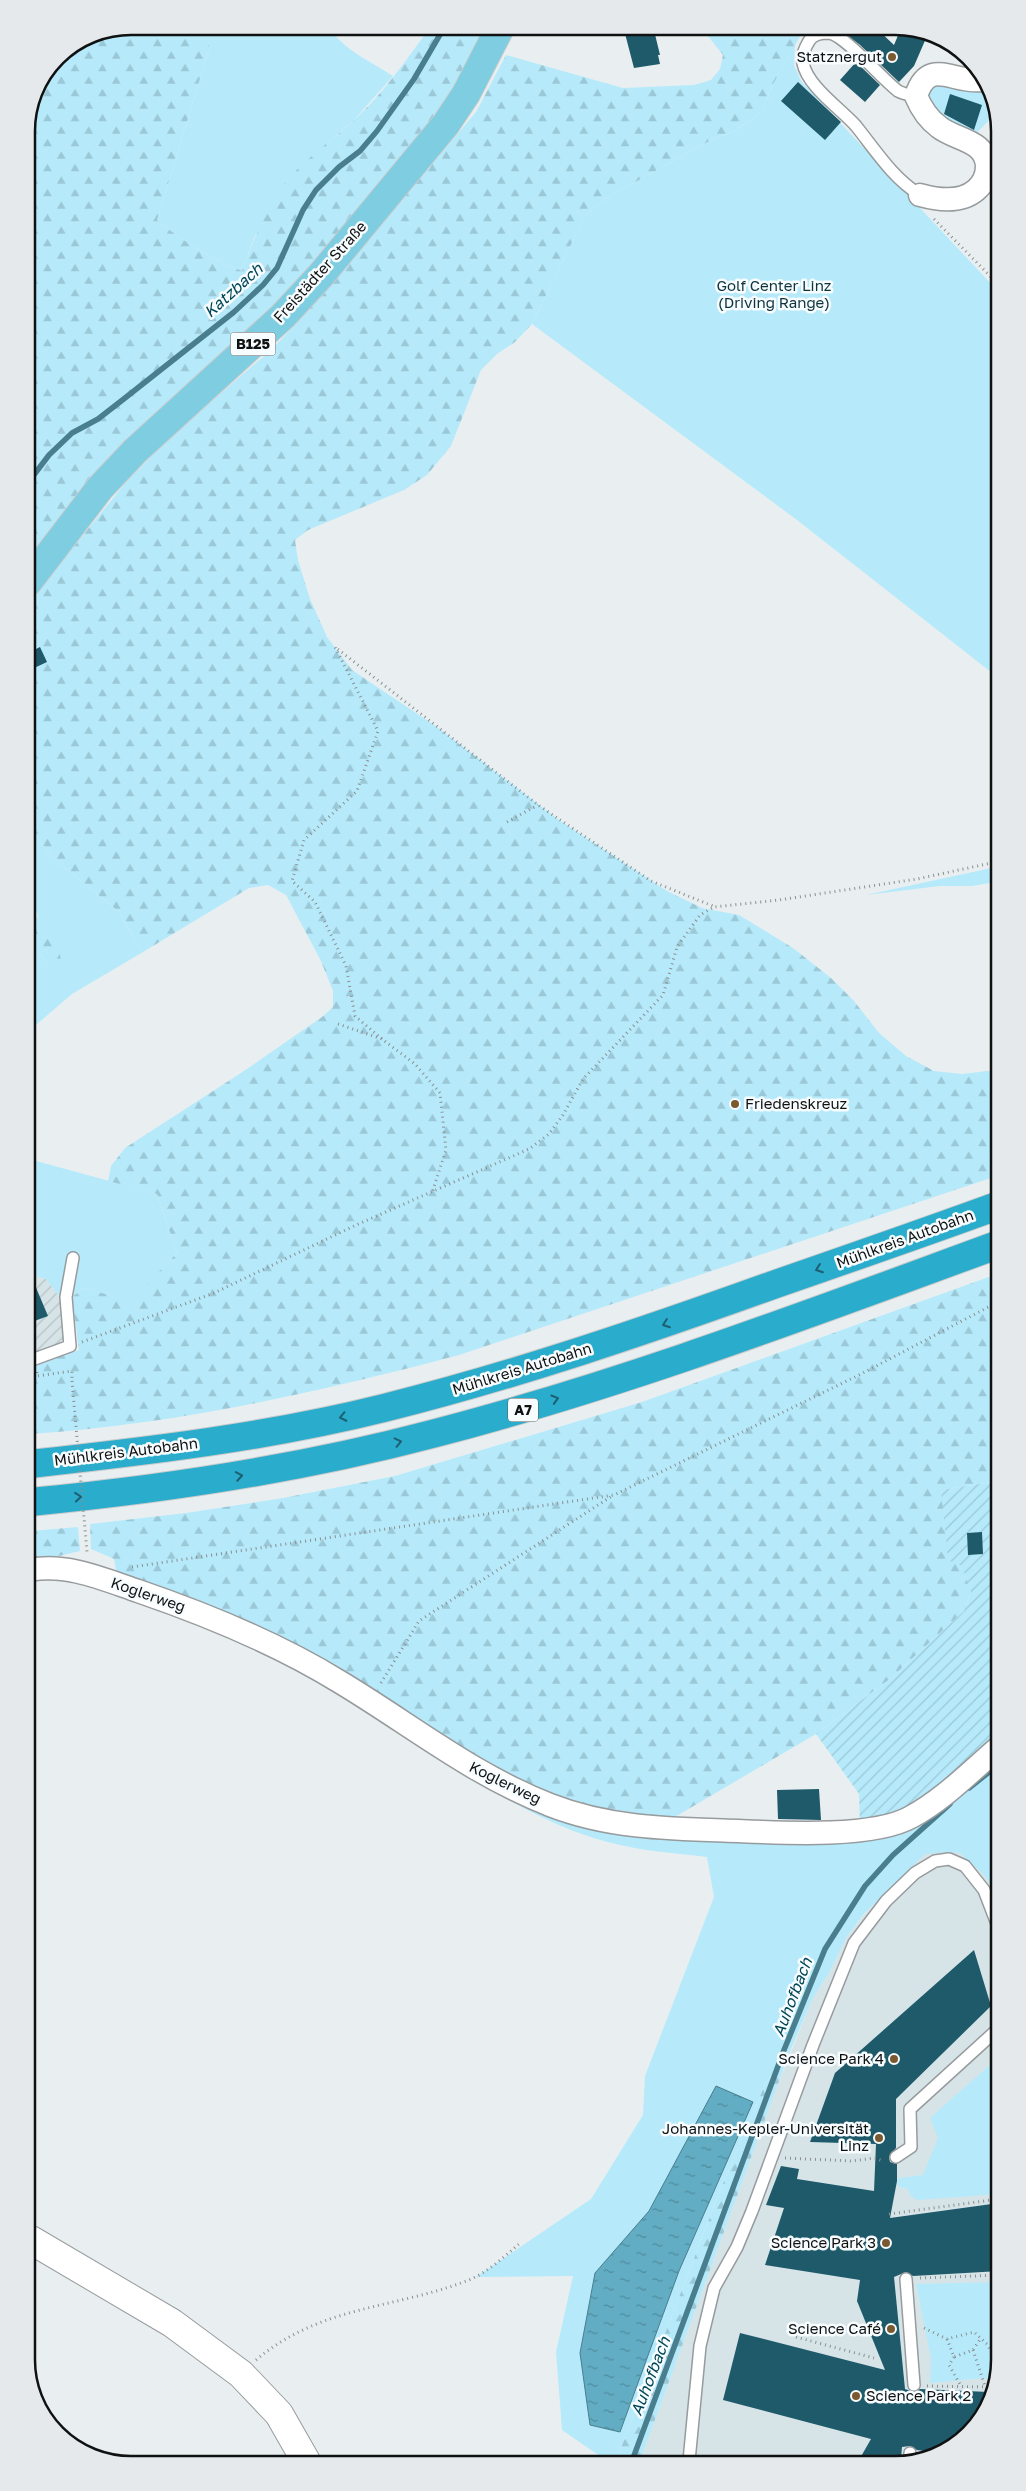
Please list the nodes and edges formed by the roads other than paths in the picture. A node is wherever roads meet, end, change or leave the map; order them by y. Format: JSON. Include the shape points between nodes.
{"nodes":[{"id":1,"x":497,"y":35,"type":"edge"},
{"id":2,"x":816,"y":35,"type":"edge"},
{"id":3,"x":835,"y":35,"type":"edge"},
{"id":4,"x":975,"y":79,"type":"edge"},
{"id":5,"x":916,"y":96,"type":"junction"},
{"id":6,"x":920,"y":195,"type":"joint"},
{"id":7,"x":35,"y":573,"type":"edge"},
{"id":8,"x":991,"y":1208,"type":"edge"},
{"id":9,"x":991,"y":1247,"type":"edge"},
{"id":10,"x":73,"y":1258,"type":"dead end"},
{"id":11,"x":35,"y":1359,"type":"edge"},
{"id":12,"x":35,"y":1463,"type":"edge"},
{"id":13,"x":35,"y":1501,"type":"edge"},
{"id":14,"x":35,"y":1570,"type":"edge"},
{"id":15,"x":991,"y":1754,"type":"edge"},
{"id":16,"x":991,"y":1908,"type":"edge"},
{"id":17,"x":991,"y":2035,"type":"edge"},
{"id":18,"x":896,"y":2157,"type":"dead end"},
{"id":19,"x":35,"y":2242,"type":"edge"},
{"id":20,"x":906,"y":2279,"type":"dead end"},
{"id":21,"x":914,"y":2384,"type":"dead end"},
{"id":22,"x":303,"y":2456,"type":"edge"},
{"id":23,"x":689,"y":2456,"type":"edge"}],
"edges":[{"from":1,"to":7,"type":"main road","name":"Freistädter Straße","number":"B125","via":[[479,72],[446,124],[327,268],[277,322],[135,451],[100,488]]},
{"from":2,"to":6,"type":"lane","via":[[810,39],[802,62],[810,78],[855,125],[902,183]]},
{"from":3,"to":5,"type":"lane","via":[[900,92]]},
{"from":4,"to":5,"type":"street","via":[[935,73],[920,84]]},
{"from":5,"to":6,"type":"street","via":[[921,109],[938,127],[980,149],[986,157],[987,168],[979,187],[962,198]]},
{"from":8,"to":12,"type":"highway","name":"Mühlkreis Autobahn","one_way":true,"via":[[631,1336],[450,1391],[288,1428]]},
{"from":13,"to":9,"type":"highway","number":"A7","one_way":true,"via":[[215,1480],[432,1435],[644,1372]]},
{"from":10,"to":11,"type":"lane","via":[[66,1297],[70,1346]]},
{"from":14,"to":15,"type":"street","name":"Koglerweg","via":[[71,1570],[172,1603],[262,1640],[326,1674],[441,1749],[520,1792],[584,1816],[656,1828],[768,1832],[881,1828],[904,1821],[924,1809]]},
{"from":16,"to":23,"type":"lane","via":[[984,1890],[965,1866],[948,1860],[935,1861],[915,1873],[886,1901],[854,1943],[752,2211],[712,2297],[700,2346]]},
{"from":17,"to":18,"type":"lane","via":[[910,2109],[911,2146]]},
{"from":19,"to":22,"type":"street","via":[[178,2327],[241,2374],[279,2414]]},
{"from":20,"to":21,"type":"lane"}]}
